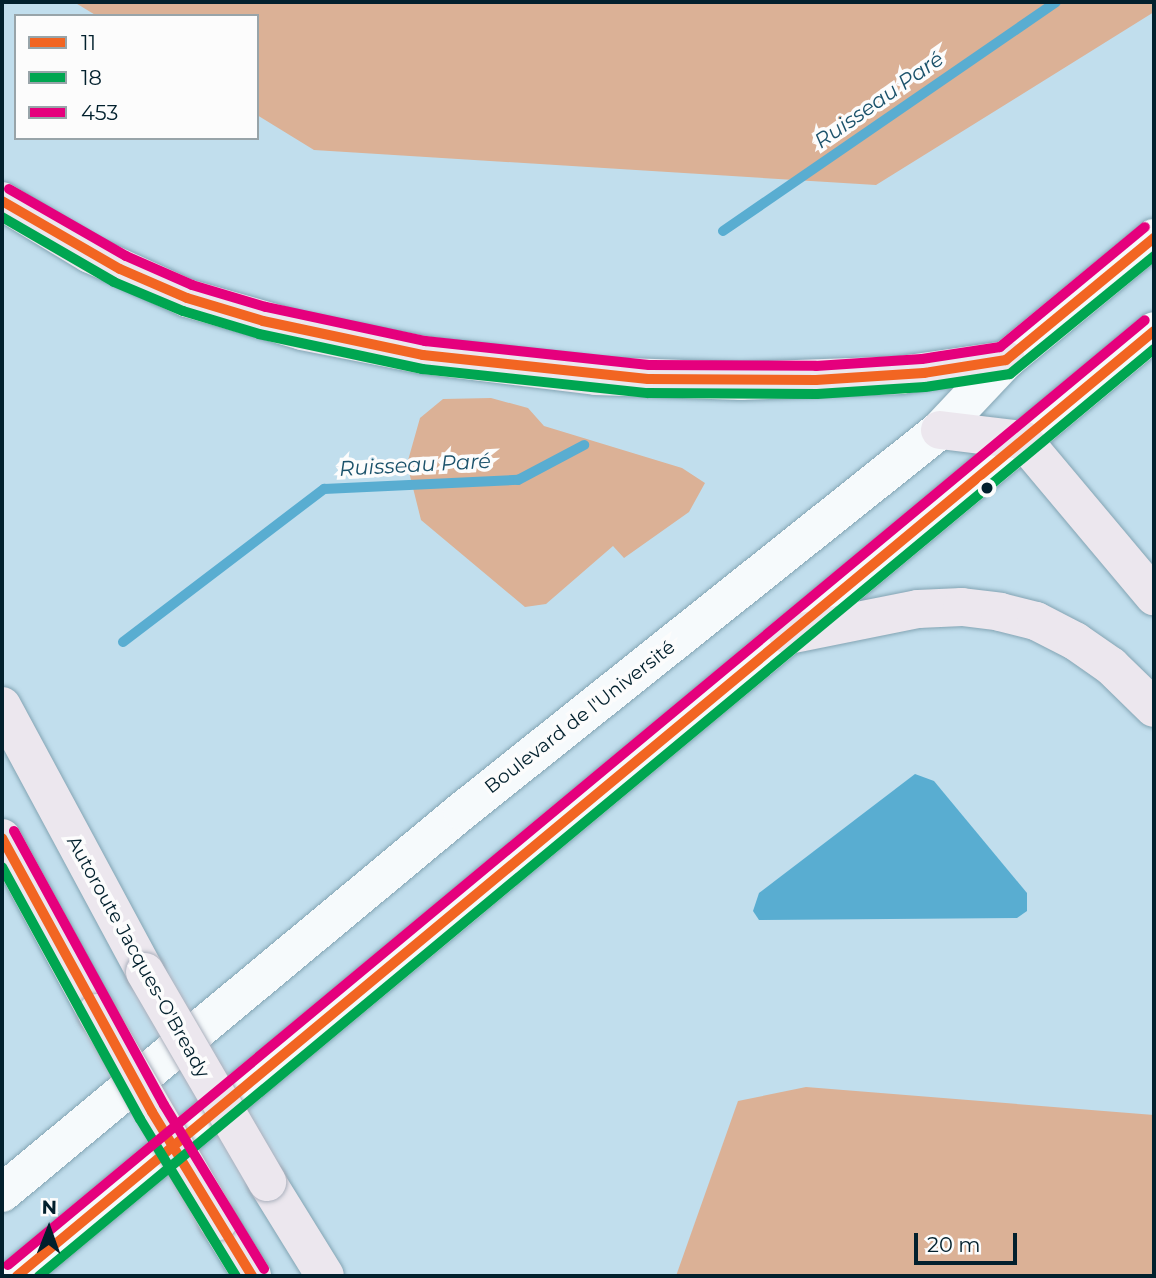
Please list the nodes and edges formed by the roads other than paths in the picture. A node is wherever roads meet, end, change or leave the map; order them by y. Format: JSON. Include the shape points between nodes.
{"nodes":[{"id":1,"x":2,"y":201,"type":"edge"},
{"id":2,"x":1154,"y":238,"type":"edge"},
{"id":3,"x":1154,"y":331,"type":"edge"},
{"id":4,"x":1006,"y":360,"type":"junction"},
{"id":5,"x":940,"y":430,"type":"junction"},
{"id":6,"x":1023,"y":440,"type":"junction"},
{"id":7,"x":1154,"y":596,"type":"edge"},
{"id":8,"x":788,"y":635,"type":"junction"},
{"id":9,"x":2,"y":706,"type":"edge"},
{"id":10,"x":1154,"y":708,"type":"edge"},
{"id":11,"x":2,"y":838,"type":"edge"},
{"id":12,"x":2,"y":1193,"type":"edge"},
{"id":13,"x":17,"y":1276,"type":"edge"},
{"id":14,"x":252,"y":1276,"type":"edge"},
{"id":15,"x":325,"y":1276,"type":"edge"}],
"edges":[{"from":1,"to":4,"type":"highway","via":[[90,254],[187,298],[302,331],[423,355],[596,376],[741,381],[912,374]]},
{"from":2,"to":4,"type":"main road","name":"Boulevard de l'Université"},
{"from":3,"to":6,"type":"main road"},
{"from":4,"to":5,"type":"main road","name":"Boulevard de l'Université"},
{"from":5,"to":6,"type":"highway"},
{"from":5,"to":12,"type":"main road","name":"Boulevard de l'Université","via":[[462,811]]},
{"from":6,"to":7,"type":"highway"},
{"from":6,"to":8,"type":"main road"},
{"from":8,"to":10,"type":"highway","via":[[918,609],[1000,612],[1036,621],[1074,641],[1119,673]]},
{"from":8,"to":13,"type":"main road"},
{"from":9,"to":15,"type":"highway","name":"Autoroute Jacques-O'Bready","bridge":true,"via":[[145,972]]},
{"from":11,"to":14,"type":"highway","bridge":true,"via":[[97,1013]]}]}
